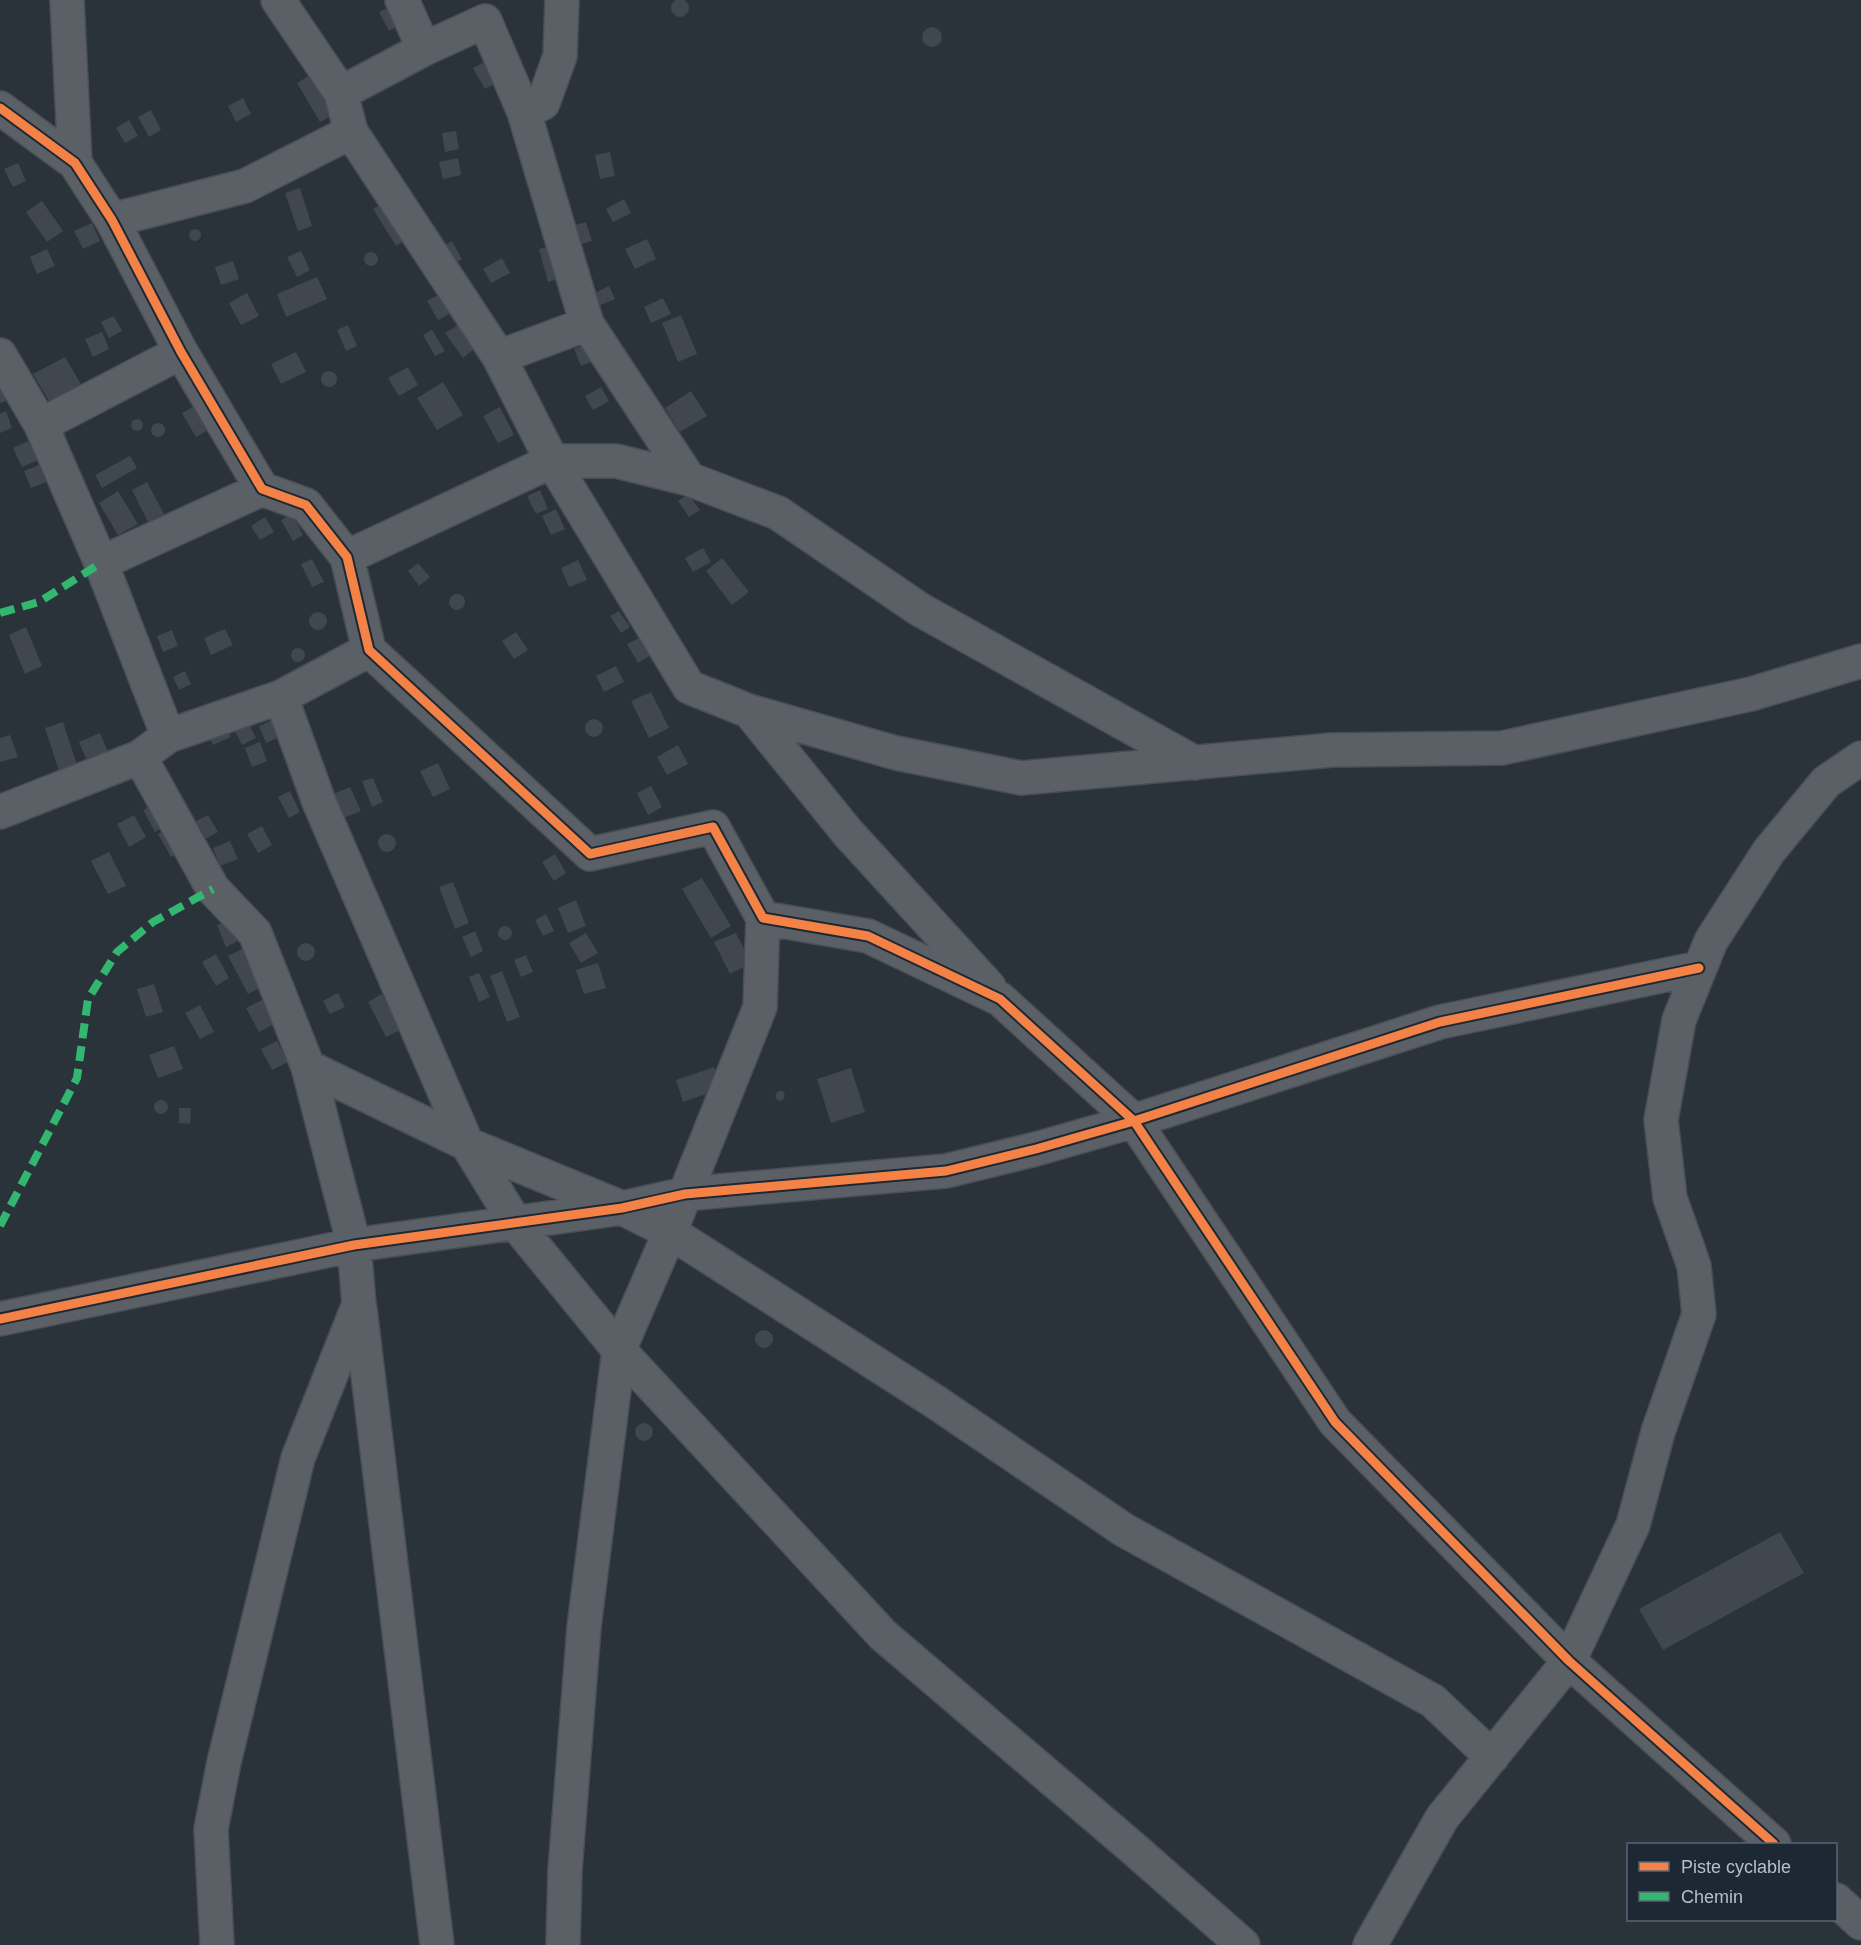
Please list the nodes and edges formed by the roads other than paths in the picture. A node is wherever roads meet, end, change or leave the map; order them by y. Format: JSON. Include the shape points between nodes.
{"nodes":[{"id":1,"x":67,"y":0,"type":"edge"},
{"id":2,"x":278,"y":0,"type":"edge"},
{"id":3,"x":402,"y":0,"type":"edge"},
{"id":4,"x":562,"y":0,"type":"edge"},
{"id":5,"x":424,"y":49,"type":"junction"},
{"id":6,"x":341,"y":93,"type":"junction"},
{"id":7,"x":0,"y":108,"type":"edge"},
{"id":8,"x":524,"y":112,"type":"junction"},
{"id":9,"x":351,"y":132,"type":"junction"},
{"id":10,"x":75,"y":163,"type":"junction"},
{"id":11,"x":112,"y":220,"type":"junction"},
{"id":12,"x":587,"y":324,"type":"junction"},
{"id":13,"x":181,"y":352,"type":"junction"},
{"id":14,"x":0,"y":355,"type":"edge"},
{"id":15,"x":499,"y":357,"type":"junction"},
{"id":16,"x":41,"y":425,"type":"junction"},
{"id":17,"x":552,"y":461,"type":"junction"},
{"id":18,"x":689,"y":479,"type":"junction"},
{"id":19,"x":262,"y":489,"type":"junction"},
{"id":20,"x":347,"y":557,"type":"junction"},
{"id":21,"x":101,"y":563,"type":"junction"},
{"id":22,"x":369,"y":650,"type":"junction"},
{"id":23,"x":1861,"y":662,"type":"edge"},
{"id":24,"x":281,"y":697,"type":"junction"},
{"id":25,"x":749,"y":711,"type":"junction"},
{"id":26,"x":168,"y":736,"type":"junction"},
{"id":27,"x":140,"y":757,"type":"junction"},
{"id":28,"x":1861,"y":758,"type":"edge"},
{"id":29,"x":1195,"y":763,"type":"junction"},
{"id":30,"x":0,"y":812,"type":"edge"},
{"id":31,"x":763,"y":918,"type":"junction"},
{"id":32,"x":1699,"y":968,"type":"junction"},
{"id":33,"x":1000,"y":999,"type":"junction"},
{"id":34,"x":308,"y":1067,"type":"junction"},
{"id":35,"x":1134,"y":1121,"type":"junction"},
{"id":36,"x":467,"y":1144,"type":"junction"},
{"id":37,"x":685,"y":1194,"type":"junction"},
{"id":38,"x":622,"y":1208,"type":"junction"},
{"id":39,"x":516,"y":1224,"type":"junction"},
{"id":40,"x":670,"y":1232,"type":"junction"},
{"id":41,"x":354,"y":1245,"type":"junction"},
{"id":42,"x":359,"y":1304,"type":"junction"},
{"id":43,"x":0,"y":1319,"type":"edge"},
{"id":44,"x":619,"y":1350,"type":"junction"},
{"id":45,"x":1569,"y":1661,"type":"junction"},
{"id":46,"x":1492,"y":1756,"type":"junction"},
{"id":47,"x":1772,"y":1843,"type":"edge"},
{"id":48,"x":1837,"y":1901,"type":"edge"},
{"id":49,"x":1861,"y":1923,"type":"edge"},
{"id":50,"x":217,"y":1945,"type":"edge"},
{"id":51,"x":437,"y":1945,"type":"edge"},
{"id":52,"x":563,"y":1945,"type":"edge"},
{"id":53,"x":1243,"y":1945,"type":"edge"},
{"id":54,"x":1370,"y":1945,"type":"edge"}],
"edges":[{"from":1,"to":10,"type":"street"},
{"from":2,"to":6,"type":"street"},
{"from":3,"to":5,"type":"street"},
{"from":4,"to":8,"type":"street","via":[[560,56],[543,103]]},
{"from":5,"to":6,"type":"street"},
{"from":5,"to":8,"type":"street","via":[[485,21]]},
{"from":6,"to":9,"type":"street"},
{"from":7,"to":10,"type":"street"},
{"from":8,"to":12,"type":"street"},
{"from":9,"to":11,"type":"street","via":[[245,186]]},
{"from":9,"to":15,"type":"street"},
{"from":10,"to":11,"type":"street"},
{"from":11,"to":13,"type":"street"},
{"from":12,"to":15,"type":"street"},
{"from":12,"to":18,"type":"street"},
{"from":13,"to":16,"type":"street"},
{"from":13,"to":19,"type":"street"},
{"from":14,"to":16,"type":"street"},
{"from":15,"to":17,"type":"street"},
{"from":16,"to":21,"type":"street"},
{"from":17,"to":18,"type":"street","via":[[616,461]]},
{"from":17,"to":20,"type":"street"},
{"from":17,"to":25,"type":"street","via":[[689,687]]},
{"from":18,"to":29,"type":"street","via":[[778,513],[919,609]]},
{"from":19,"to":20,"type":"street","via":[[306,505]]},
{"from":19,"to":21,"type":"street"},
{"from":20,"to":22,"type":"street"},
{"from":21,"to":26,"type":"street"},
{"from":22,"to":24,"type":"street"},
{"from":22,"to":31,"type":"street","via":[[590,854],[713,827]]},
{"from":23,"to":29,"type":"street","via":[[1751,694],[1502,748],[1332,750]]},
{"from":24,"to":26,"type":"street"},
{"from":24,"to":36,"type":"street","via":[[320,802]]},
{"from":25,"to":29,"type":"street","via":[[896,753],[1021,778]]},
{"from":25,"to":33,"type":"street","via":[[848,833]]},
{"from":26,"to":27,"type":"street"},
{"from":27,"to":30,"type":"street"},
{"from":27,"to":34,"type":"street","via":[[213,889],[255,933]]},
{"from":28,"to":32,"type":"street","via":[[1826,782],[1769,851],[1711,941]]},
{"from":31,"to":33,"type":"street","via":[[868,936]]},
{"from":31,"to":37,"type":"street","via":[[760,1007]]},
{"from":32,"to":35,"type":"street","via":[[1440,1022]]},
{"from":32,"to":45,"type":"street","via":[[1679,1020],[1660,1120],[1670,1198],[1694,1266],[1699,1314],[1658,1432],[1633,1525]]},
{"from":33,"to":35,"type":"street"},
{"from":34,"to":36,"type":"street"},
{"from":34,"to":41,"type":"street"},
{"from":35,"to":37,"type":"street","via":[[946,1171]]},
{"from":35,"to":45,"type":"street","via":[[1335,1422]]},
{"from":36,"to":38,"type":"street"},
{"from":36,"to":39,"type":"street"},
{"from":37,"to":38,"type":"street"},
{"from":37,"to":40,"type":"street"},
{"from":38,"to":39,"type":"street"},
{"from":38,"to":40,"type":"street"},
{"from":39,"to":41,"type":"street"},
{"from":39,"to":44,"type":"street"},
{"from":40,"to":44,"type":"street"},
{"from":40,"to":46,"type":"street","via":[[934,1401],[1124,1530],[1433,1701]]},
{"from":41,"to":42,"type":"street"},
{"from":41,"to":43,"type":"street"},
{"from":42,"to":50,"type":"street","via":[[298,1458],[224,1761],[211,1829]]},
{"from":42,"to":51,"type":"street"},
{"from":44,"to":52,"type":"street","via":[[584,1628],[564,1870]]},
{"from":44,"to":53,"type":"street","via":[[883,1635]]},
{"from":45,"to":46,"type":"street"},
{"from":45,"to":47,"type":"street"},
{"from":46,"to":54,"type":"street","via":[[1442,1818]]},
{"from":48,"to":49,"type":"street"}]}
